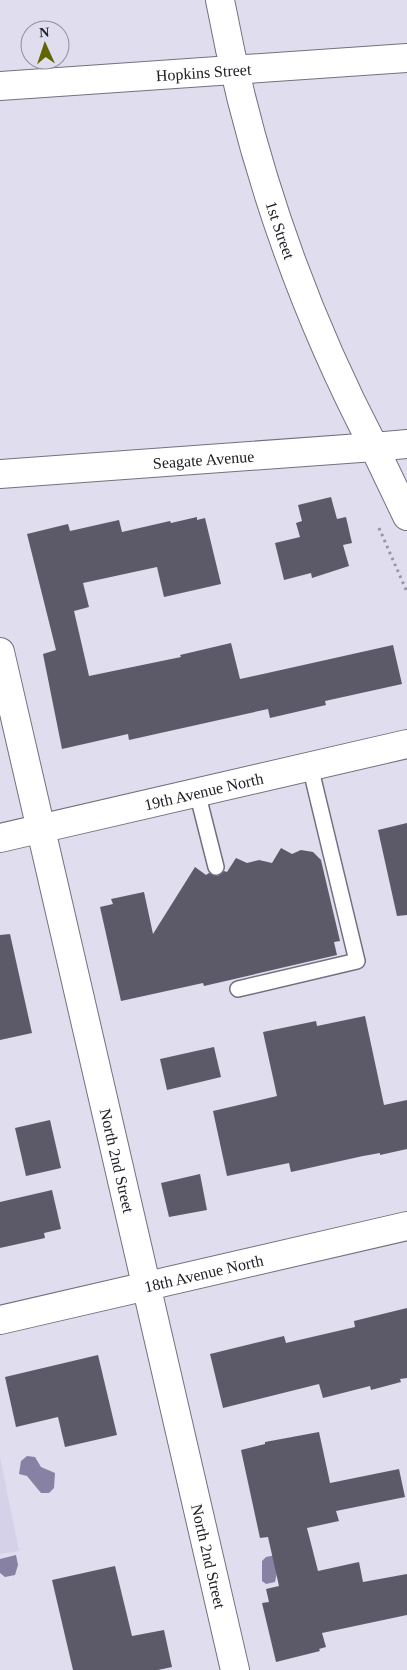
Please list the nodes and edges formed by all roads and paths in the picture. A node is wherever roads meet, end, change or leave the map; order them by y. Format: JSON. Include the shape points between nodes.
{"nodes":[{"id":1,"x":220,"y":0,"type":"edge"},
{"id":2,"x":407,"y":58,"type":"edge"},
{"id":3,"x":233,"y":69,"type":"junction"},
{"id":4,"x":0,"y":86,"type":"edge"},
{"id":5,"x":407,"y":444,"type":"edge"},
{"id":6,"x":374,"y":447,"type":"junction"},
{"id":7,"x":0,"y":474,"type":"edge"},
{"id":8,"x":407,"y":516,"type":"edge"},
{"id":9,"x":0,"y":652,"type":"edge"},
{"id":10,"x":407,"y":744,"type":"edge"},
{"id":11,"x":310,"y":766,"type":"junction"},
{"id":12,"x":197,"y":792,"type":"junction"},
{"id":13,"x":40,"y":828,"type":"junction"},
{"id":14,"x":0,"y":838,"type":"edge"},
{"id":15,"x":216,"y":868,"type":"dead end"},
{"id":16,"x":238,"y":989,"type":"dead end"},
{"id":17,"x":407,"y":1226,"type":"edge"},
{"id":18,"x":146,"y":1286,"type":"junction"},
{"id":19,"x":0,"y":1320,"type":"edge"},
{"id":20,"x":235,"y":1670,"type":"edge"}],
"edges":[{"from":1,"to":3,"type":"street","name":"1st Street"},
{"from":2,"to":3,"type":"street","name":"Hopkins Street"},
{"from":3,"to":4,"type":"street","name":"Hopkins Street"},
{"from":3,"to":6,"type":"street","name":"1st Street","via":[[265,189],[309,308]]},
{"from":5,"to":6,"type":"street","name":"Seagate Avenue"},
{"from":6,"to":7,"type":"street","name":"Seagate Avenue"},
{"from":6,"to":8,"type":"street","name":"1st Street"},
{"from":9,"to":13,"type":"street","name":"North 2nd Street"},
{"from":10,"to":11,"type":"street","name":"19th Avenue North"},
{"from":11,"to":12,"type":"street","name":"19th Avenue North"},
{"from":11,"to":16,"type":"lane","via":[[357,961]]},
{"from":12,"to":13,"type":"street","name":"19th Avenue North"},
{"from":12,"to":15,"type":"lane"},
{"from":13,"to":14,"type":"street","name":"19th Avenue North"},
{"from":13,"to":18,"type":"street","name":"North 2nd Street"},
{"from":17,"to":18,"type":"street","name":"18th Avenue North"},
{"from":18,"to":19,"type":"street","name":"18th Avenue North"},
{"from":18,"to":20,"type":"street","name":"North 2nd Street"}]}
